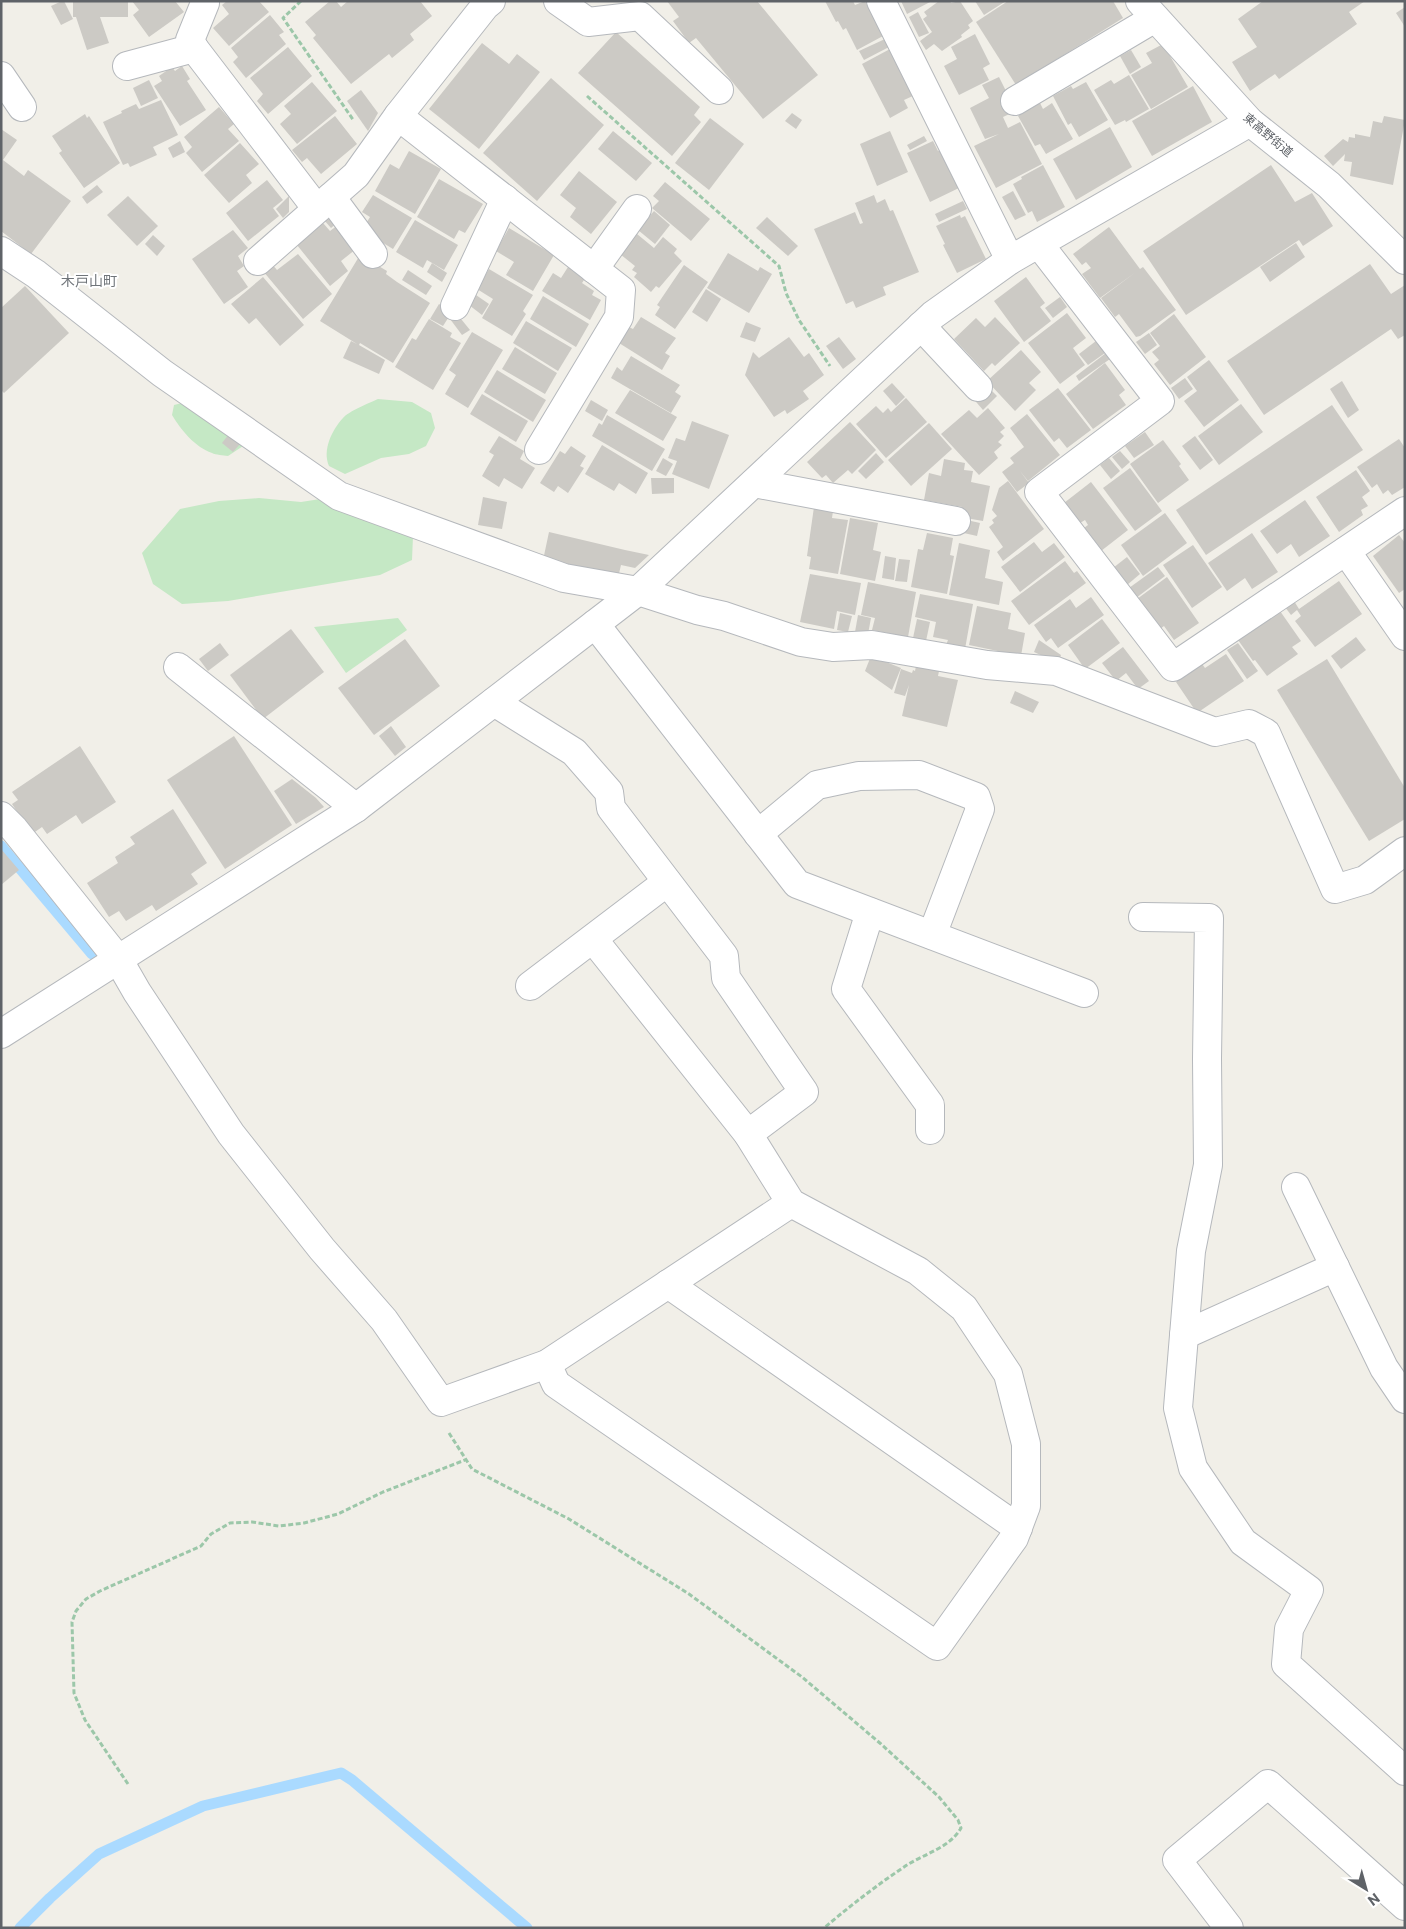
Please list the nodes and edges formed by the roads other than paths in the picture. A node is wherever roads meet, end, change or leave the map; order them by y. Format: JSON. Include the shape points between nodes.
{"nodes":[{"id":1,"x":491,"y":1,"type":"edge"},
{"id":2,"x":558,"y":1,"type":"edge"},
{"id":3,"x":881,"y":1,"type":"edge"},
{"id":4,"x":205,"y":3,"type":"dead end"},
{"id":5,"x":1148,"y":10,"type":"edge"},
{"id":6,"x":194,"y":48,"type":"junction"},
{"id":7,"x":127,"y":66,"type":"dead end"},
{"id":8,"x":1,"y":76,"type":"edge"},
{"id":9,"x":719,"y":90,"type":"dead end"},
{"id":10,"x":1015,"y":101,"type":"dead end"},
{"id":11,"x":22,"y":107,"type":"dead end"},
{"id":12,"x":398,"y":116,"type":"junction"},
{"id":13,"x":1250,"y":122,"type":"junction"},
{"id":14,"x":505,"y":200,"type":"junction"},
{"id":15,"x":324,"y":203,"type":"junction"},
{"id":16,"x":637,"y":209,"type":"dead end"},
{"id":17,"x":1039,"y":244,"type":"junction"},
{"id":18,"x":1,"y":251,"type":"edge"},
{"id":19,"x":373,"y":254,"type":"dead end"},
{"id":20,"x":1010,"y":260,"type":"junction"},
{"id":21,"x":1405,"y":260,"type":"edge"},
{"id":22,"x":258,"y":261,"type":"dead end"},
{"id":23,"x":594,"y":269,"type":"junction"},
{"id":24,"x":455,"y":306,"type":"dead end"},
{"id":25,"x":921,"y":326,"type":"junction"},
{"id":26,"x":978,"y":388,"type":"dead end"},
{"id":27,"x":539,"y":450,"type":"dead end"},
{"id":28,"x":754,"y":482,"type":"junction"},
{"id":29,"x":1405,"y":512,"type":"edge"},
{"id":30,"x":956,"y":521,"type":"dead end"},
{"id":31,"x":1346,"y":550,"type":"junction"},
{"id":32,"x":638,"y":591,"type":"junction"},
{"id":33,"x":595,"y":624,"type":"junction"},
{"id":34,"x":1405,"y":636,"type":"edge"},
{"id":35,"x":178,"y":667,"type":"dead end"},
{"id":36,"x":494,"y":702,"type":"junction"},
{"id":37,"x":356,"y":808,"type":"junction"},
{"id":38,"x":1,"y":816,"type":"edge"},
{"id":39,"x":758,"y":834,"type":"junction"},
{"id":40,"x":1405,"y":851,"type":"edge"},
{"id":41,"x":667,"y":882,"type":"junction"},
{"id":42,"x":870,"y":912,"type":"junction"},
{"id":43,"x":1143,"y":917,"type":"dead end"},
{"id":44,"x":932,"y":935,"type":"junction"},
{"id":45,"x":593,"y":939,"type":"junction"},
{"id":46,"x":118,"y":959,"type":"junction"},
{"id":47,"x":530,"y":986,"type":"dead end"},
{"id":48,"x":1084,"y":992,"type":"dead end"},
{"id":49,"x":1,"y":1034,"type":"edge"},
{"id":50,"x":930,"y":1130,"type":"dead end"},
{"id":51,"x":748,"y":1134,"type":"junction"},
{"id":52,"x":1296,"y":1187,"type":"dead end"},
{"id":53,"x":791,"y":1203,"type":"junction"},
{"id":54,"x":1335,"y":1267,"type":"junction"},
{"id":55,"x":668,"y":1284,"type":"junction"},
{"id":56,"x":1184,"y":1335,"type":"junction"},
{"id":57,"x":547,"y":1364,"type":"junction"},
{"id":58,"x":1405,"y":1399,"type":"edge"},
{"id":59,"x":1018,"y":1528,"type":"junction"},
{"id":60,"x":1405,"y":1771,"type":"edge"},
{"id":61,"x":1405,"y":1906,"type":"edge"},
{"id":62,"x":1229,"y":1928,"type":"edge"}],
"edges":[{"from":1,"to":12,"type":"street"},
{"from":2,"to":9,"type":"street","via":[[588,22],[640,16]]},
{"from":3,"to":20,"type":"street"},
{"from":4,"to":6,"type":"street","via":[[190,40]]},
{"from":5,"to":10,"type":"street"},
{"from":5,"to":13,"type":"street","name":"東高野街道"},
{"from":6,"to":7,"type":"street"},
{"from":6,"to":15,"type":"street"},
{"from":8,"to":11,"type":"street"},
{"from":12,"to":14,"type":"street"},
{"from":12,"to":15,"type":"street","via":[[356,175]]},
{"from":13,"to":17,"type":"street"},
{"from":13,"to":21,"type":"street","name":"東高野街道","via":[[1329,185]]},
{"from":14,"to":23,"type":"street"},
{"from":14,"to":24,"type":"street"},
{"from":15,"to":19,"type":"street"},
{"from":15,"to":22,"type":"street"},
{"from":16,"to":23,"type":"street"},
{"from":17,"to":20,"type":"street"},
{"from":17,"to":31,"type":"street","via":[[1160,401],[1039,492],[1173,667]]},
{"from":18,"to":32,"type":"street","via":[[36,274],[162,373],[339,496],[564,578]]},
{"from":20,"to":25,"type":"street"},
{"from":23,"to":27,"type":"street","via":[[621,290],[619,317]]},
{"from":25,"to":26,"type":"street"},
{"from":25,"to":28,"type":"street"},
{"from":28,"to":30,"type":"street"},
{"from":28,"to":32,"type":"street"},
{"from":29,"to":31,"type":"street"},
{"from":31,"to":34,"type":"street"},
{"from":32,"to":33,"type":"street"},
{"from":32,"to":40,"type":"street","via":[[801,642],[833,647],[872,644],[987,665],[1056,671],[1215,732],[1249,724],[1266,733],[1335,889],[1365,880]]},
{"from":33,"to":36,"type":"street"},
{"from":33,"to":39,"type":"street"},
{"from":35,"to":37,"type":"street"},
{"from":36,"to":37,"type":"street"},
{"from":36,"to":41,"type":"street","via":[[574,752],[608,792],[610,808]]},
{"from":37,"to":46,"type":"street"},
{"from":38,"to":46,"type":"street"},
{"from":39,"to":42,"type":"street","via":[[797,884]]},
{"from":39,"to":44,"type":"street","via":[[817,785],[859,776],[919,776],[976,797],[980,809]]},
{"from":41,"to":45,"type":"street"},
{"from":41,"to":51,"type":"street","via":[[724,956],[726,978],[804,1092]]},
{"from":42,"to":44,"type":"street"},
{"from":42,"to":50,"type":"street","via":[[846,989],[930,1106]]},
{"from":43,"to":56,"type":"street","via":[[1210,918],[1206,1059],[1208,1165],[1191,1252]]},
{"from":44,"to":48,"type":"street"},
{"from":45,"to":47,"type":"street"},
{"from":45,"to":51,"type":"street"},
{"from":46,"to":49,"type":"street"},
{"from":46,"to":57,"type":"street","via":[[231,1134],[322,1249],[384,1320],[441,1402]]},
{"from":51,"to":53,"type":"street"},
{"from":52,"to":54,"type":"street"},
{"from":53,"to":55,"type":"street"},
{"from":53,"to":59,"type":"street","via":[[918,1271],[964,1308],[1008,1374],[1026,1444],[1026,1506]]},
{"from":54,"to":56,"type":"street"},
{"from":54,"to":58,"type":"street","via":[[1384,1368]]},
{"from":55,"to":57,"type":"street"},
{"from":55,"to":59,"type":"street"},
{"from":56,"to":60,"type":"street","via":[[1178,1408],[1193,1468],[1243,1542],[1309,1590],[1289,1629],[1286,1664]]},
{"from":57,"to":59,"type":"street","via":[[556,1384],[937,1646]]},
{"from":61,"to":62,"type":"street","via":[[1268,1784],[1177,1860]]}]}
